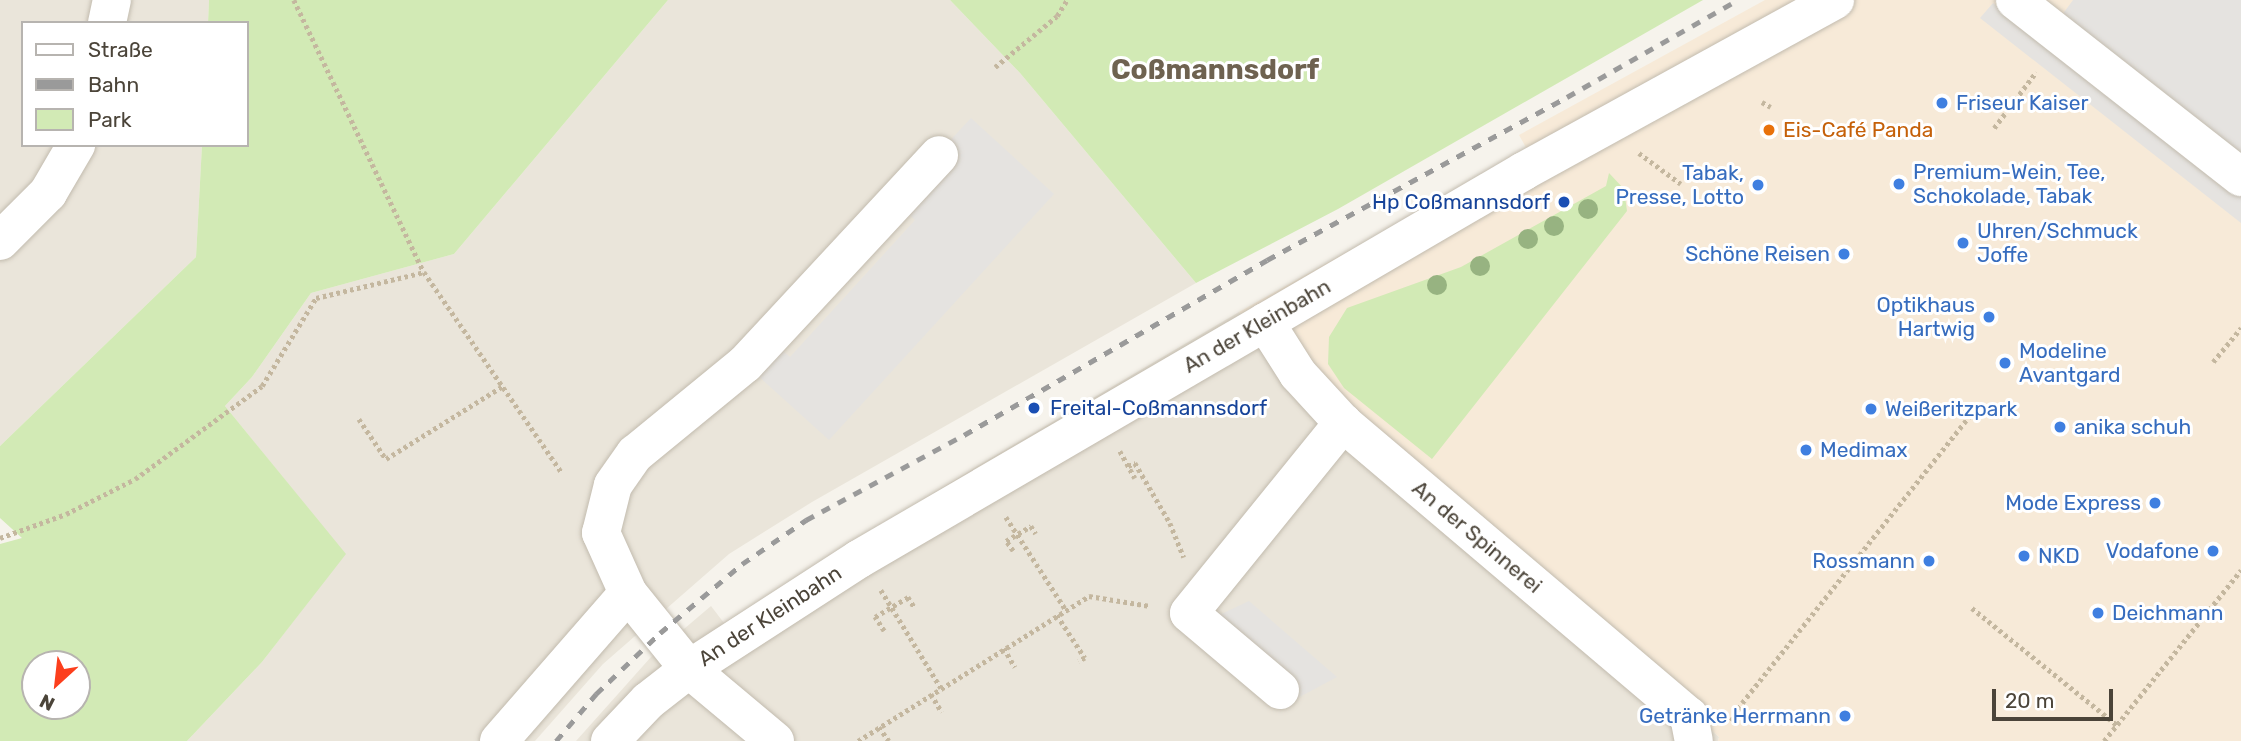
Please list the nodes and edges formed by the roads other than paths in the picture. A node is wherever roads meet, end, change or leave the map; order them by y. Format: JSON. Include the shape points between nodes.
{"nodes":[{"id":1,"x":112,"y":0,"type":"edge"},
{"id":2,"x":1835,"y":0,"type":"edge"},
{"id":3,"x":2015,"y":0,"type":"edge"},
{"id":4,"x":107,"y":21,"type":"edge"},
{"id":5,"x":75,"y":147,"type":"edge"},
{"id":6,"x":939,"y":155,"type":"dead end"},
{"id":7,"x":2241,"y":177,"type":"edge"},
{"id":8,"x":0,"y":241,"type":"edge"},
{"id":9,"x":1265,"y":323,"type":"junction"},
{"id":10,"x":1343,"y":424,"type":"junction"},
{"id":11,"x":628,"y":593,"type":"junction"},
{"id":12,"x":690,"y":669,"type":"junction"},
{"id":13,"x":1280,"y":690,"type":"dead end"},
{"id":14,"x":499,"y":741,"type":"edge"},
{"id":15,"x":610,"y":741,"type":"edge"},
{"id":16,"x":775,"y":741,"type":"edge"},
{"id":17,"x":1694,"y":741,"type":"edge"}],
"edges":[{"from":1,"to":4,"type":"street"},
{"from":2,"to":9,"type":"street","name":"An der Kleinbahn","via":[[1524,171]]},
{"from":3,"to":7,"type":"street"},
{"from":5,"to":8,"type":"street","via":[[48,193]]},
{"from":6,"to":11,"type":"street","name":"An der Kleinbahn","via":[[745,364],[635,454],[613,485],[601,533]]},
{"from":9,"to":10,"type":"street","name":"An der Spinnerei","via":[[1298,374]]},
{"from":9,"to":12,"type":"street","name":"An der Kleinbahn","via":[[859,559]]},
{"from":10,"to":13,"type":"street","via":[[1195,605]]},
{"from":10,"to":17,"type":"street","name":"An der Spinnerei","via":[[1689,716]]},
{"from":11,"to":12,"type":"street","name":"An der Kleinbahn"},
{"from":11,"to":14,"type":"street"},
{"from":12,"to":15,"type":"street","name":"An der Kleinbahn","via":[[648,701]]},
{"from":12,"to":16,"type":"street"}]}
